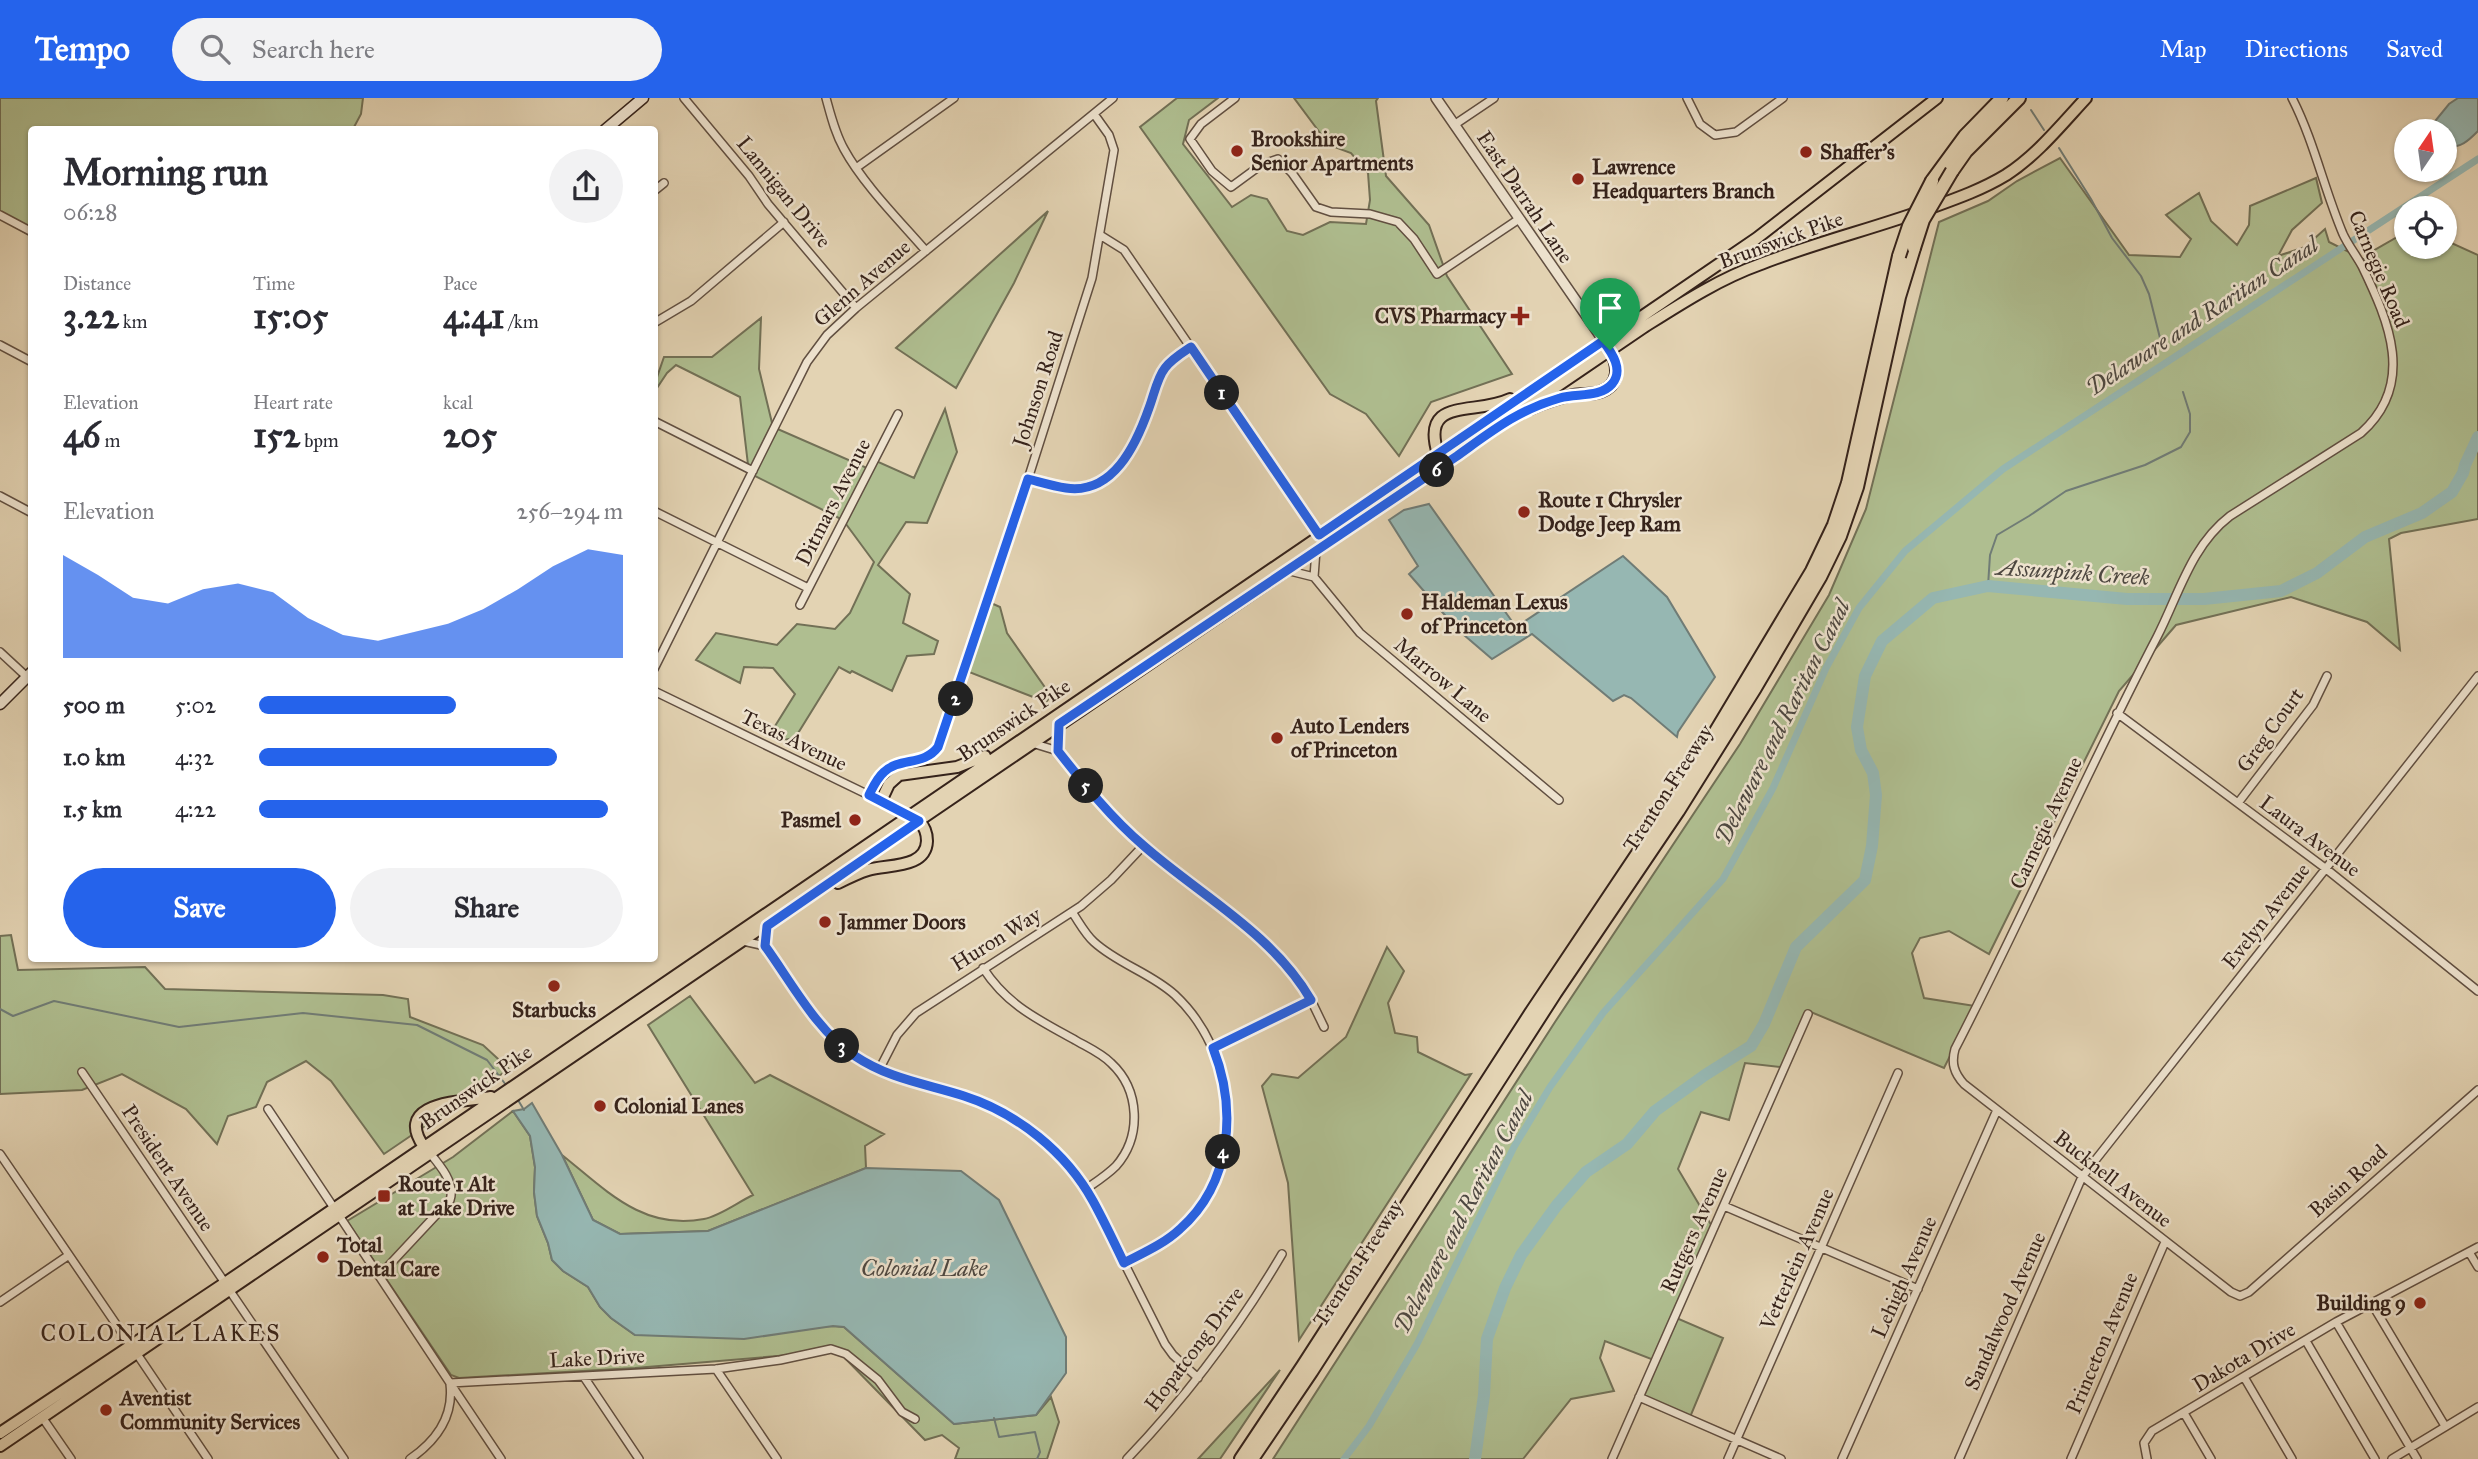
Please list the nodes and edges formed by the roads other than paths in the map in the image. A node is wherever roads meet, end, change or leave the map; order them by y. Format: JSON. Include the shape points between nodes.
{"nodes":[{"id":1,"x":643,"y":98,"type":"edge"},
{"id":2,"x":684,"y":98,"type":"edge"},
{"id":3,"x":826,"y":98,"type":"edge"},
{"id":4,"x":954,"y":98,"type":"edge"},
{"id":5,"x":1113,"y":98,"type":"edge"},
{"id":6,"x":1235,"y":98,"type":"edge"},
{"id":7,"x":1436,"y":98,"type":"edge"},
{"id":8,"x":1494,"y":98,"type":"edge"},
{"id":9,"x":1687,"y":98,"type":"edge"},
{"id":10,"x":1783,"y":98,"type":"edge"},
{"id":11,"x":1937,"y":98,"type":"edge"},
{"id":12,"x":2002,"y":98,"type":"edge"},
{"id":13,"x":2019,"y":98,"type":"edge"},
{"id":14,"x":2086,"y":98,"type":"edge"},
{"id":15,"x":2292,"y":98,"type":"edge"},
{"id":16,"x":1094,"y":114,"type":"junction"},
{"id":17,"x":1454,"y":125,"type":"junction"},
{"id":18,"x":611,"y":126,"type":"edge"},
{"id":19,"x":856,"y":168,"type":"junction"},
{"id":20,"x":664,"y":183,"type":"dead end"},
{"id":21,"x":658,"y":188,"type":"edge"},
{"id":22,"x":0,"y":215,"type":"edge"},
{"id":23,"x":1519,"y":219,"type":"junction"},
{"id":24,"x":784,"y":222,"type":"junction"},
{"id":25,"x":28,"y":230,"type":"edge"},
{"id":26,"x":1100,"y":235,"type":"junction"},
{"id":27,"x":926,"y":251,"type":"junction"},
{"id":28,"x":856,"y":308,"type":"junction"},
{"id":29,"x":658,"y":321,"type":"edge"},
{"id":30,"x":0,"y":345,"type":"edge"},
{"id":31,"x":1606,"y":346,"type":"junction"},
{"id":32,"x":1191,"y":347,"type":"junction"},
{"id":33,"x":28,"y":360,"type":"edge"},
{"id":34,"x":1541,"y":384,"type":"junction"},
{"id":35,"x":898,"y":414,"type":"dead end"},
{"id":36,"x":1508,"y":418,"type":"junction"},
{"id":37,"x":658,"y":423,"type":"edge"},
{"id":38,"x":1438,"y":454,"type":"junction"},
{"id":39,"x":753,"y":471,"type":"junction"},
{"id":40,"x":1028,"y":479,"type":"junction"},
{"id":41,"x":0,"y":496,"type":"edge"},
{"id":42,"x":28,"y":511,"type":"edge"},
{"id":43,"x":658,"y":513,"type":"edge"},
{"id":44,"x":1319,"y":535,"type":"junction"},
{"id":45,"x":718,"y":542,"type":"junction"},
{"id":46,"x":1316,"y":550,"type":"junction"},
{"id":47,"x":1286,"y":570,"type":"junction"},
{"id":48,"x":2186,"y":573,"type":"joint"},
{"id":49,"x":1314,"y":577,"type":"junction"},
{"id":50,"x":808,"y":588,"type":"junction"},
{"id":51,"x":800,"y":605,"type":"dead end"},
{"id":52,"x":0,"y":652,"type":"edge"},
{"id":53,"x":658,"y":661,"type":"edge"},
{"id":54,"x":28,"y":674,"type":"edge"},
{"id":55,"x":28,"y":676,"type":"edge"},
{"id":56,"x":2327,"y":676,"type":"dead end"},
{"id":57,"x":2478,"y":676,"type":"edge"},
{"id":58,"x":658,"y":693,"type":"edge"},
{"id":59,"x":0,"y":705,"type":"edge"},
{"id":60,"x":2117,"y":713,"type":"junction"},
{"id":61,"x":1059,"y":724,"type":"junction"},
{"id":62,"x":1016,"y":742,"type":"junction"},
{"id":63,"x":1032,"y":743,"type":"junction"},
{"id":64,"x":1058,"y":751,"type":"junction"},
{"id":65,"x":869,"y":795,"type":"junction"},
{"id":66,"x":1559,"y":800,"type":"dead end"},
{"id":67,"x":881,"y":801,"type":"junction"},
{"id":68,"x":2238,"y":803,"type":"junction"},
{"id":69,"x":914,"y":818,"type":"junction"},
{"id":70,"x":1143,"y":846,"type":"junction"},
{"id":71,"x":2325,"y":868,"type":"junction"},
{"id":72,"x":804,"y":899,"type":"junction"},
{"id":73,"x":1072,"y":912,"type":"junction"},
{"id":74,"x":767,"y":926,"type":"junction"},
{"id":75,"x":743,"y":942,"type":"junction"},
{"id":76,"x":765,"y":946,"type":"junction"},
{"id":77,"x":982,"y":968,"type":"junction"},
{"id":78,"x":2478,"y":991,"type":"edge"},
{"id":79,"x":1311,"y":1000,"type":"junction"},
{"id":80,"x":1808,"y":1014,"type":"dead end"},
{"id":81,"x":1324,"y":1027,"type":"dead end"},
{"id":82,"x":1213,"y":1048,"type":"junction"},
{"id":83,"x":879,"y":1070,"type":"junction"},
{"id":84,"x":82,"y":1072,"type":"dead end"},
{"id":85,"x":1898,"y":1073,"type":"dead end"},
{"id":86,"x":526,"y":1083,"type":"junction"},
{"id":87,"x":1967,"y":1087,"type":"joint"},
{"id":88,"x":2478,"y":1090,"type":"edge"},
{"id":89,"x":503,"y":1096,"type":"junction"},
{"id":90,"x":268,"y":1109,"type":"dead end"},
{"id":91,"x":1997,"y":1110,"type":"junction"},
{"id":92,"x":428,"y":1151,"type":"junction"},
{"id":93,"x":0,"y":1154,"type":"edge"},
{"id":94,"x":2082,"y":1177,"type":"junction"},
{"id":95,"x":1086,"y":1189,"type":"junction"},
{"id":96,"x":1724,"y":1206,"type":"junction"},
{"id":97,"x":337,"y":1212,"type":"junction"},
{"id":98,"x":2165,"y":1242,"type":"junction"},
{"id":99,"x":2478,"y":1247,"type":"edge"},
{"id":100,"x":1821,"y":1248,"type":"junction"},
{"id":101,"x":2469,"y":1252,"type":"junction"},
{"id":102,"x":1282,"y":1254,"type":"dead end"},
{"id":103,"x":69,"y":1255,"type":"junction"},
{"id":104,"x":1124,"y":1263,"type":"junction"},
{"id":105,"x":2478,"y":1267,"type":"edge"},
{"id":106,"x":379,"y":1276,"type":"junction"},
{"id":107,"x":228,"y":1287,"type":"junction"},
{"id":108,"x":1917,"y":1289,"type":"junction"},
{"id":109,"x":2240,"y":1296,"type":"joint"},
{"id":110,"x":0,"y":1302,"type":"edge"},
{"id":111,"x":2372,"y":1304,"type":"junction"},
{"id":112,"x":2336,"y":1322,"type":"junction"},
{"id":113,"x":2306,"y":1341,"type":"junction"},
{"id":114,"x":134,"y":1350,"type":"junction"},
{"id":115,"x":716,"y":1369,"type":"junction"},
{"id":116,"x":584,"y":1377,"type":"junction"},
{"id":117,"x":2244,"y":1377,"type":"junction"},
{"id":118,"x":1198,"y":1378,"type":"junction"},
{"id":119,"x":450,"y":1383,"type":"junction"},
{"id":120,"x":1640,"y":1397,"type":"junction"},
{"id":121,"x":2478,"y":1408,"type":"edge"},
{"id":122,"x":2184,"y":1413,"type":"junction"},
{"id":123,"x":42,"y":1417,"type":"junction"},
{"id":124,"x":915,"y":1419,"type":"dead end"},
{"id":125,"x":2445,"y":1426,"type":"junction"},
{"id":126,"x":0,"y":1433,"type":"edge"},
{"id":127,"x":1737,"y":1440,"type":"junction"},
{"id":128,"x":0,"y":1446,"type":"edge"},
{"id":129,"x":2412,"y":1447,"type":"junction"},
{"id":130,"x":71,"y":1459,"type":"edge"},
{"id":131,"x":208,"y":1459,"type":"edge"},
{"id":132,"x":344,"y":1459,"type":"edge"},
{"id":133,"x":410,"y":1459,"type":"edge"},
{"id":134,"x":501,"y":1459,"type":"edge"},
{"id":135,"x":639,"y":1459,"type":"edge"},
{"id":136,"x":776,"y":1459,"type":"edge"},
{"id":137,"x":1127,"y":1459,"type":"edge"},
{"id":138,"x":1241,"y":1459,"type":"edge"},
{"id":139,"x":1252,"y":1459,"type":"edge"},
{"id":140,"x":1612,"y":1459,"type":"edge"},
{"id":141,"x":1728,"y":1459,"type":"edge"},
{"id":142,"x":1781,"y":1459,"type":"edge"},
{"id":143,"x":1842,"y":1459,"type":"edge"},
{"id":144,"x":1959,"y":1459,"type":"edge"},
{"id":145,"x":2071,"y":1459,"type":"edge"},
{"id":146,"x":2147,"y":1459,"type":"edge"},
{"id":147,"x":2211,"y":1459,"type":"edge"},
{"id":148,"x":2292,"y":1459,"type":"edge"},
{"id":149,"x":2375,"y":1459,"type":"edge"},
{"id":150,"x":2392,"y":1459,"type":"edge"},
{"id":151,"x":2417,"y":1459,"type":"edge"}],
"edges":[{"from":1,"to":18,"type":"main road"},
{"from":2,"to":24,"type":"street","name":"Lannigan Drive"},
{"from":3,"to":19,"type":"street","via":[[838,138]]},
{"from":4,"to":19,"type":"street"},
{"from":5,"to":16,"type":"street","name":"Glenn Avenue"},
{"from":6,"to":23,"type":"street","via":[[1200,124],[1190,139],[1212,171],[1231,187],[1261,165],[1278,159],[1316,206],[1398,222],[1437,274]]},
{"from":7,"to":17,"type":"street","name":"East Darrah Lane"},
{"from":8,"to":17,"type":"street"},
{"from":9,"to":10,"type":"street","via":[[1700,124],[1715,135],[1736,132]]},
{"from":11,"to":31,"type":"main road","name":"Brunswick Pike","via":[[1763,234]]},
{"from":12,"to":138,"type":"highway","name":"Trenton Freeway","bridge":true,"via":[[1965,136],[1932,181],[1909,226],[1848,483],[1812,571],[1685,783]]},
{"from":13,"to":139,"type":"highway","name":"Trenton Freeway","bridge":true,"via":[[1966,151],[1923,220],[1899,297],[1857,487],[1820,576],[1693,788]]},
{"from":14,"to":31,"type":"main road","name":"Brunswick Pike","via":[[2024,162],[1971,194],[1743,271]]},
{"from":15,"to":48,"type":"street","name":"Carnegie Road","via":[[2343,234],[2366,275],[2390,337],[2391,387],[2370,425],[2220,524],[2203,542]]},
{"from":16,"to":26,"type":"street","name":"Johnson Road","via":[[1114,150]]},
{"from":16,"to":27,"type":"street","name":"Glenn Avenue"},
{"from":17,"to":23,"type":"street","name":"East Darrah Lane"},
{"from":19,"to":27,"type":"street"},
{"from":20,"to":21,"type":"street"},
{"from":22,"to":25,"type":"street"},
{"from":23,"to":31,"type":"street","name":"East Darrah Lane"},
{"from":24,"to":28,"type":"street","name":"Lannigan Drive"},
{"from":24,"to":29,"type":"street","via":[[691,301]]},
{"from":26,"to":32,"type":"street","via":[[1124,250]]},
{"from":26,"to":40,"type":"street","name":"Johnson Road","via":[[1092,278]]},
{"from":27,"to":28,"type":"street","name":"Glenn Avenue"},
{"from":28,"to":39,"type":"street","name":"Glenn Avenue","via":[[812,355]]},
{"from":30,"to":33,"type":"street"},
{"from":31,"to":34,"type":"main road","name":"Brunswick Pike"},
{"from":31,"to":36,"type":"main road","name":"Brunswick Pike"},
{"from":31,"to":36,"type":"main road","via":[[1616,361],[1617,373],[1606,389],[1561,398]]},
{"from":32,"to":40,"type":"street","via":[[1161,374],[1133,450],[1115,470],[1094,484],[1075,488]]},
{"from":32,"to":44,"type":"street"},
{"from":34,"to":38,"type":"main road","name":"Brunswick Pike"},
{"from":34,"to":38,"type":"main road","via":[[1502,403],[1442,416],[1433,434]]},
{"from":35,"to":50,"type":"street","name":"Ditmars Avenue"},
{"from":36,"to":46,"type":"main road","name":"Brunswick Pike"},
{"from":37,"to":39,"type":"street"},
{"from":38,"to":44,"type":"main road","name":"Brunswick Pike"},
{"from":39,"to":45,"type":"street","name":"Glenn Avenue"},
{"from":40,"to":65,"type":"street","name":"Johnson Road","via":[[938,747],[928,757],[884,772]]},
{"from":41,"to":42,"type":"street"},
{"from":43,"to":45,"type":"street"},
{"from":44,"to":62,"type":"main road","name":"Brunswick Pike"},
{"from":45,"to":50,"type":"street"},
{"from":45,"to":53,"type":"street","name":"Glenn Avenue"},
{"from":46,"to":47,"type":"main road","name":"Brunswick Pike"},
{"from":46,"to":49,"type":"street"},
{"from":47,"to":49,"type":"street"},
{"from":47,"to":61,"type":"main road","name":"Brunswick Pike"},
{"from":48,"to":60,"type":"street","name":"Carnegie Avenue"},
{"from":49,"to":66,"type":"street","name":"Marrow Lane","via":[[1360,633]]},
{"from":50,"to":51,"type":"street","name":"Ditmars Avenue"},
{"from":52,"to":54,"type":"street"},
{"from":55,"to":59,"type":"main road"},
{"from":56,"to":68,"type":"street","name":"Greg Court","via":[[2313,705]]},
{"from":57,"to":71,"type":"street","name":"Evelyn Avenue"},
{"from":58,"to":65,"type":"street","name":"Texas Avenue"},
{"from":60,"to":68,"type":"street","name":"Laura Avenue"},
{"from":60,"to":87,"type":"street","name":"Carnegie Avenue","via":[[1955,1049],[1955,1071]]},
{"from":61,"to":63,"type":"main road","name":"Brunswick Pike"},
{"from":61,"to":64,"type":"street"},
{"from":62,"to":67,"type":"main road","via":[[957,767],[899,775]]},
{"from":62,"to":69,"type":"main road","name":"Brunswick Pike"},
{"from":63,"to":64,"type":"street"},
{"from":63,"to":69,"type":"main road","name":"Brunswick Pike"},
{"from":64,"to":70,"type":"street","via":[[1096,799]]},
{"from":65,"to":67,"type":"street","name":"Texas Avenue"},
{"from":67,"to":69,"type":"street","name":"Texas Avenue"},
{"from":68,"to":71,"type":"street","name":"Laura Avenue"},
{"from":69,"to":72,"type":"main road","name":"Brunswick Pike"},
{"from":69,"to":72,"type":"main road","via":[[925,832],[926,845],[915,860],[867,870]]},
{"from":69,"to":86,"type":"main road","name":"Brunswick Pike"},
{"from":70,"to":73,"type":"street","name":"Huron Way"},
{"from":70,"to":79,"type":"street","via":[[1271,947]]},
{"from":71,"to":78,"type":"street","name":"Laura Avenue"},
{"from":71,"to":94,"type":"street","name":"Evelyn Avenue"},
{"from":72,"to":74,"type":"main road","name":"Brunswick Pike"},
{"from":73,"to":77,"type":"street","name":"Huron Way"},
{"from":73,"to":82,"type":"street","via":[[1097,944],[1176,996]]},
{"from":74,"to":75,"type":"main road","name":"Brunswick Pike"},
{"from":74,"to":76,"type":"street"},
{"from":75,"to":76,"type":"street"},
{"from":75,"to":86,"type":"main road","name":"Brunswick Pike"},
{"from":76,"to":83,"type":"street","via":[[831,1036]]},
{"from":77,"to":83,"type":"street","name":"Huron Way","via":[[916,1013],[897,1035]]},
{"from":77,"to":95,"type":"street","via":[[1016,1006],[1104,1057],[1126,1083],[1135,1113],[1128,1146],[1116,1166]]},
{"from":79,"to":81,"type":"street"},
{"from":79,"to":82,"type":"street"},
{"from":80,"to":96,"type":"street","name":"Rutgers Avenue"},
{"from":82,"to":104,"type":"street","via":[[1228,1114],[1214,1182],[1178,1231]]},
{"from":83,"to":95,"type":"street","via":[[965,1096],[1005,1114],[1054,1150]]},
{"from":84,"to":107,"type":"street","name":"President Avenue"},
{"from":85,"to":100,"type":"street","name":"Vetterlein Avenue"},
{"from":86,"to":89,"type":"main road","name":"Brunswick Pike"},
{"from":87,"to":91,"type":"street","name":"Bucknell Avenue"},
{"from":88,"to":109,"type":"street","name":"Basin Road"},
{"from":89,"to":92,"type":"main road","name":"Brunswick Pike"},
{"from":89,"to":92,"type":"main road","via":[[427,1109],[416,1125],[418,1138]]},
{"from":90,"to":97,"type":"street"},
{"from":91,"to":94,"type":"street","name":"Bucknell Avenue"},
{"from":91,"to":108,"type":"street","name":"Lehigh Avenue"},
{"from":92,"to":97,"type":"main road","name":"Brunswick Pike"},
{"from":92,"to":106,"type":"street","via":[[451,1183],[450,1200]]},
{"from":93,"to":103,"type":"street"},
{"from":94,"to":98,"type":"street","name":"Bucknell Avenue"},
{"from":94,"to":144,"type":"street","name":"Sandalwood Avenue"},
{"from":95,"to":104,"type":"street"},
{"from":96,"to":100,"type":"street"},
{"from":96,"to":120,"type":"street","name":"Rutgers Avenue"},
{"from":97,"to":106,"type":"street"},
{"from":97,"to":107,"type":"main road","name":"Brunswick Pike"},
{"from":98,"to":109,"type":"street","name":"Bucknell Avenue"},
{"from":98,"to":145,"type":"street","name":"Princeton Avenue"},
{"from":99,"to":101,"type":"street","name":"Dakota Drive"},
{"from":100,"to":108,"type":"street"},
{"from":100,"to":127,"type":"street","name":"Vetterlein Avenue"},
{"from":101,"to":105,"type":"street"},
{"from":101,"to":111,"type":"street","name":"Dakota Drive"},
{"from":102,"to":118,"type":"street","name":"Hopatcong Drive"},
{"from":103,"to":110,"type":"street"},
{"from":103,"to":114,"type":"street"},
{"from":104,"to":118,"type":"street","via":[[1165,1344]]},
{"from":106,"to":119,"type":"street"},
{"from":107,"to":114,"type":"main road","name":"Brunswick Pike"},
{"from":107,"to":132,"type":"street","name":"President Avenue"},
{"from":108,"to":143,"type":"street","name":"Lehigh Avenue"},
{"from":111,"to":112,"type":"street","name":"Dakota Drive"},
{"from":111,"to":125,"type":"street"},
{"from":112,"to":113,"type":"street","name":"Dakota Drive"},
{"from":112,"to":129,"type":"street"},
{"from":113,"to":117,"type":"street","name":"Dakota Drive"},
{"from":113,"to":149,"type":"street"},
{"from":114,"to":123,"type":"main road","name":"Brunswick Pike"},
{"from":114,"to":126,"type":"main road","name":"Brunswick Pike"},
{"from":114,"to":131,"type":"street"},
{"from":115,"to":116,"type":"street","name":"Lake Drive"},
{"from":115,"to":124,"type":"street","name":"Lake Drive","via":[[838,1350],[878,1380],[902,1412]]},
{"from":115,"to":136,"type":"street"},
{"from":116,"to":119,"type":"street","name":"Lake Drive"},
{"from":116,"to":135,"type":"street"},
{"from":117,"to":122,"type":"street","name":"Dakota Drive"},
{"from":117,"to":148,"type":"street"},
{"from":118,"to":137,"type":"street","name":"Hopatcong Drive"},
{"from":119,"to":133,"type":"street","via":[[451,1400],[444,1423],[431,1442]]},
{"from":119,"to":134,"type":"street"},
{"from":120,"to":127,"type":"street"},
{"from":120,"to":140,"type":"street","name":"Rutgers Avenue"},
{"from":121,"to":125,"type":"street"},
{"from":122,"to":146,"type":"street","name":"Dakota Drive","via":[[2152,1431],[2144,1443]]},
{"from":122,"to":147,"type":"street"},
{"from":123,"to":128,"type":"main road","name":"Brunswick Pike"},
{"from":123,"to":130,"type":"street"},
{"from":125,"to":129,"type":"street"},
{"from":127,"to":141,"type":"street","name":"Vetterlein Avenue"},
{"from":127,"to":142,"type":"street"},
{"from":129,"to":150,"type":"street"},
{"from":129,"to":151,"type":"street"}]}
